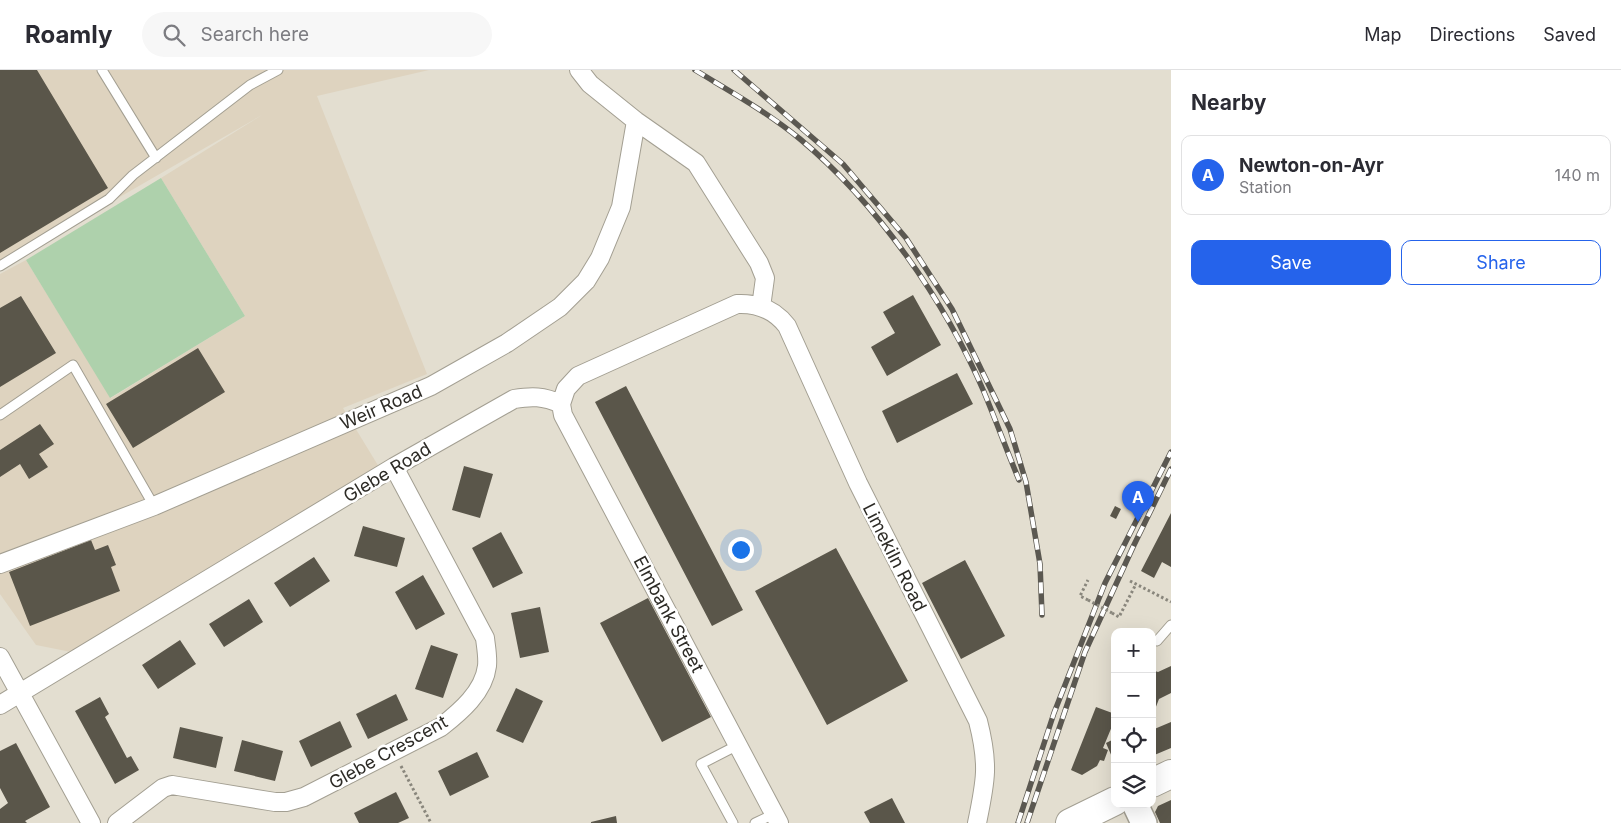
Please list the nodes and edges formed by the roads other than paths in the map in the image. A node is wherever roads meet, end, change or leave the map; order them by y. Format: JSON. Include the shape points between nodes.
{"nodes":[{"id":1,"x":102,"y":70,"type":"edge"},
{"id":2,"x":278,"y":70,"type":"edge"},
{"id":3,"x":579,"y":70,"type":"edge"},
{"id":4,"x":636,"y":121,"type":"junction"},
{"id":5,"x":156,"y":158,"type":"junction"},
{"id":6,"x":0,"y":266,"type":"edge"},
{"id":7,"x":761,"y":307,"type":"junction"},
{"id":8,"x":561,"y":404,"type":"junction"},
{"id":9,"x":0,"y":415,"type":"edge"},
{"id":10,"x":394,"y":467,"type":"junction"},
{"id":11,"x":154,"y":506,"type":"junction"},
{"id":12,"x":0,"y":564,"type":"edge"},
{"id":13,"x":1171,"y":625,"type":"edge"},
{"id":14,"x":1157,"y":642,"type":"dead end"},
{"id":15,"x":0,"y":657,"type":"edge"},
{"id":16,"x":20,"y":693,"type":"junction"},
{"id":17,"x":0,"y":706,"type":"edge"},
{"id":18,"x":738,"y":745,"type":"junction"},
{"id":19,"x":1171,"y":774,"type":"edge"},
{"id":20,"x":1156,"y":781,"type":"edge"},
{"id":21,"x":1111,"y":803,"type":"edge"},
{"id":22,"x":1136,"y":808,"type":"edge"},
{"id":23,"x":777,"y":818,"type":"edge"},
{"id":24,"x":90,"y":823,"type":"edge"},
{"id":25,"x":117,"y":823,"type":"edge"},
{"id":26,"x":733,"y":823,"type":"edge"},
{"id":27,"x":755,"y":823,"type":"edge"},
{"id":28,"x":977,"y":823,"type":"edge"},
{"id":29,"x":1070,"y":823,"type":"edge"},
{"id":30,"x":1144,"y":823,"type":"edge"}],
"edges":[{"from":1,"to":5,"type":"lane"},
{"from":2,"to":5,"type":"lane","via":[[250,85]]},
{"from":3,"to":4,"type":"street","via":[[590,84]]},
{"from":4,"to":7,"type":"street","via":[[696,163],[754,255],[764,278]]},
{"from":4,"to":11,"type":"street","name":"Weir Road","via":[[621,207],[600,258],[586,281],[560,307],[431,386]]},
{"from":5,"to":6,"type":"lane","via":[[109,199]]},
{"from":7,"to":8,"type":"street","via":[[750,303],[737,304],[578,376],[566,389]]},
{"from":7,"to":28,"type":"street","name":"Limekiln Road","via":[[780,317],[787,326],[858,484],[978,721],[986,751],[986,781]]},
{"from":8,"to":10,"type":"street","name":"Glebe Road","via":[[546,397],[514,399]]},
{"from":8,"to":18,"type":"street","name":"Elmbank Street","via":[[563,415]]},
{"from":9,"to":11,"type":"lane","via":[[73,365]]},
{"from":10,"to":16,"type":"street","name":"Glebe Road"},
{"from":10,"to":25,"type":"street","name":"Glebe Crescent","via":[[485,638],[487,667],[476,692],[460,712],[441,727],[304,797],[275,802],[172,785],[163,788]]},
{"from":11,"to":12,"type":"street","name":"Weir Road"},
{"from":13,"to":14,"type":"lane"},
{"from":15,"to":16,"type":"street"},
{"from":16,"to":17,"type":"street","name":"Glebe Road"},
{"from":16,"to":24,"type":"street"},
{"from":18,"to":23,"type":"street","name":"Elmbank Street"},
{"from":18,"to":26,"type":"lane","via":[[701,764]]},
{"from":19,"to":20,"type":"main road"},
{"from":21,"to":29,"type":"main road"},
{"from":22,"to":30,"type":"street"},
{"from":23,"to":27,"type":"lane"}]}
